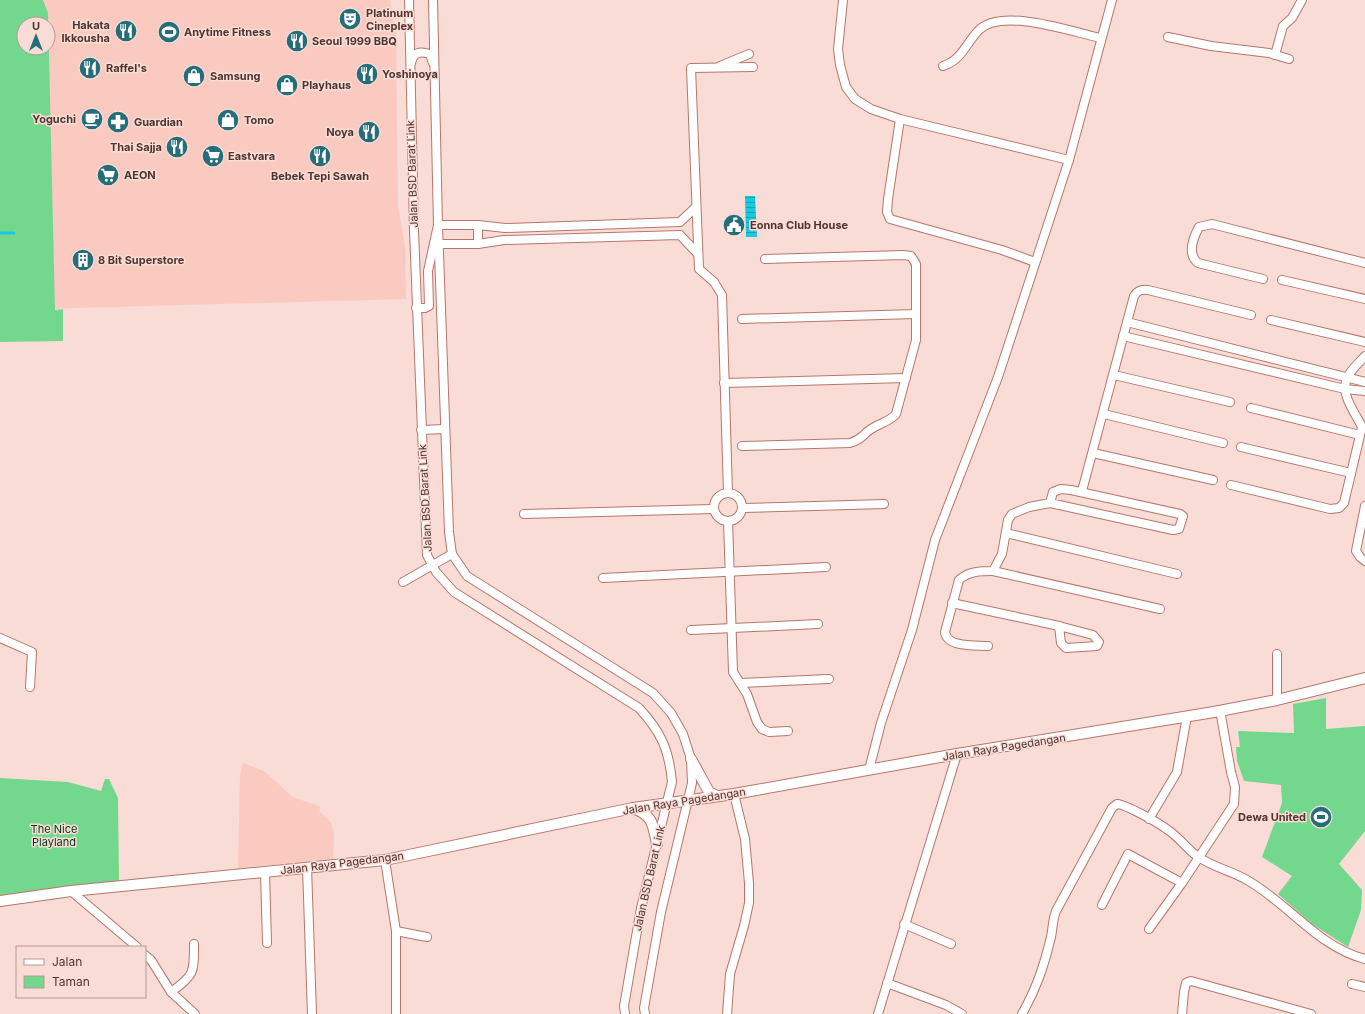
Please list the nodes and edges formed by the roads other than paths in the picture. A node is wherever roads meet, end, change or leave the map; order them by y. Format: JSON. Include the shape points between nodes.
{"nodes":[{"id":1,"x":409,"y":0,"type":"edge"},
{"id":2,"x":433,"y":0,"type":"edge"},
{"id":3,"x":843,"y":0,"type":"edge"},
{"id":4,"x":1112,"y":0,"type":"edge"},
{"id":5,"x":1302,"y":0,"type":"edge"},
{"id":6,"x":1168,"y":37,"type":"dead end"},
{"id":7,"x":1101,"y":38,"type":"junction"},
{"id":8,"x":749,"y":54,"type":"dead end"},
{"id":9,"x":1275,"y":55,"type":"junction"},
{"id":10,"x":1289,"y":59,"type":"dead end"},
{"id":11,"x":943,"y":66,"type":"dead end"},
{"id":12,"x":753,"y":67,"type":"dead end"},
{"id":13,"x":715,"y":68,"type":"junction"},
{"id":14,"x":435,"y":69,"type":"junction"},
{"id":15,"x":409,"y":70,"type":"junction"},
{"id":16,"x":900,"y":119,"type":"junction"},
{"id":17,"x":1069,"y":160,"type":"junction"},
{"id":18,"x":696,"y":207,"type":"junction"},
{"id":19,"x":680,"y":222,"type":"junction"},
{"id":20,"x":438,"y":225,"type":"junction"},
{"id":21,"x":478,"y":225,"type":"junction"},
{"id":22,"x":680,"y":235,"type":"junction"},
{"id":23,"x":438,"y":244,"type":"junction"},
{"id":24,"x":478,"y":244,"type":"junction"},
{"id":25,"x":698,"y":254,"type":"junction"},
{"id":26,"x":765,"y":259,"type":"dead end"},
{"id":27,"x":1034,"y":262,"type":"junction"},
{"id":28,"x":1365,"y":263,"type":"edge"},
{"id":29,"x":1263,"y":279,"type":"dead end"},
{"id":30,"x":1282,"y":280,"type":"dead end"},
{"id":31,"x":1365,"y":300,"type":"edge"},
{"id":32,"x":416,"y":308,"type":"junction"},
{"id":33,"x":916,"y":314,"type":"junction"},
{"id":34,"x":1251,"y":315,"type":"dead end"},
{"id":35,"x":742,"y":319,"type":"dead end"},
{"id":36,"x":1270,"y":320,"type":"dead end"},
{"id":37,"x":1127,"y":322,"type":"junction"},
{"id":38,"x":1123,"y":336,"type":"junction"},
{"id":39,"x":1365,"y":342,"type":"edge"},
{"id":40,"x":1365,"y":356,"type":"edge"},
{"id":41,"x":1114,"y":375,"type":"junction"},
{"id":42,"x":906,"y":378,"type":"junction"},
{"id":43,"x":1347,"y":378,"type":"junction"},
{"id":44,"x":1365,"y":382,"type":"edge"},
{"id":45,"x":724,"y":383,"type":"junction"},
{"id":46,"x":1345,"y":389,"type":"junction"},
{"id":47,"x":1365,"y":391,"type":"edge"},
{"id":48,"x":1230,"y":402,"type":"dead end"},
{"id":49,"x":1251,"y":408,"type":"dead end"},
{"id":50,"x":1104,"y":414,"type":"junction"},
{"id":51,"x":445,"y":429,"type":"junction"},
{"id":52,"x":421,"y":430,"type":"junction"},
{"id":53,"x":1360,"y":435,"type":"junction"},
{"id":54,"x":1223,"y":443,"type":"dead end"},
{"id":55,"x":742,"y":446,"type":"dead end"},
{"id":56,"x":1241,"y":447,"type":"dead end"},
{"id":57,"x":1093,"y":453,"type":"junction"},
{"id":58,"x":1351,"y":473,"type":"junction"},
{"id":59,"x":1213,"y":480,"type":"dead end"},
{"id":60,"x":1231,"y":485,"type":"dead end"},
{"id":61,"x":1082,"y":492,"type":"junction"},
{"id":62,"x":728,"y":493,"type":"junction"},
{"id":63,"x":1050,"y":503,"type":"junction"},
{"id":64,"x":884,"y":504,"type":"dead end"},
{"id":65,"x":1365,"y":506,"type":"edge"},
{"id":66,"x":743,"y":508,"type":"junction"},
{"id":67,"x":714,"y":509,"type":"junction"},
{"id":68,"x":524,"y":514,"type":"dead end"},
{"id":69,"x":728,"y":521,"type":"junction"},
{"id":70,"x":1363,"y":522,"type":"edge"},
{"id":71,"x":1006,"y":533,"type":"junction"},
{"id":72,"x":452,"y":554,"type":"junction"},
{"id":73,"x":1365,"y":561,"type":"edge"},
{"id":74,"x":432,"y":565,"type":"junction"},
{"id":75,"x":826,"y":567,"type":"dead end"},
{"id":76,"x":993,"y":571,"type":"junction"},
{"id":77,"x":730,"y":572,"type":"junction"},
{"id":78,"x":1177,"y":574,"type":"dead end"},
{"id":79,"x":603,"y":578,"type":"dead end"},
{"id":80,"x":402,"y":582,"type":"dead end"},
{"id":81,"x":952,"y":603,"type":"junction"},
{"id":82,"x":1160,"y":609,"type":"dead end"},
{"id":83,"x":818,"y":624,"type":"dead end"},
{"id":84,"x":1059,"y":626,"type":"junction"},
{"id":85,"x":732,"y":628,"type":"junction"},
{"id":86,"x":691,"y":630,"type":"dead end"},
{"id":87,"x":0,"y":638,"type":"edge"},
{"id":88,"x":988,"y":646,"type":"dead end"},
{"id":89,"x":1277,"y":654,"type":"dead end"},
{"id":90,"x":1365,"y":678,"type":"edge"},
{"id":91,"x":829,"y":679,"type":"dead end"},
{"id":92,"x":740,"y":683,"type":"junction"},
{"id":93,"x":30,"y":687,"type":"dead end"},
{"id":94,"x":1277,"y":700,"type":"junction"},
{"id":95,"x":1220,"y":710,"type":"junction"},
{"id":96,"x":1187,"y":716,"type":"junction"},
{"id":97,"x":788,"y":731,"type":"dead end"},
{"id":98,"x":957,"y":754,"type":"junction"},
{"id":99,"x":690,"y":759,"type":"junction"},
{"id":100,"x":869,"y":770,"type":"junction"},
{"id":101,"x":734,"y":794,"type":"junction"},
{"id":102,"x":717,"y":796,"type":"junction"},
{"id":103,"x":688,"y":799,"type":"junction"},
{"id":104,"x":667,"y":802,"type":"junction"},
{"id":105,"x":633,"y":808,"type":"junction"},
{"id":106,"x":1149,"y":820,"type":"junction"},
{"id":107,"x":657,"y":844,"type":"junction"},
{"id":108,"x":1198,"y":857,"type":"junction"},
{"id":109,"x":385,"y":860,"type":"junction"},
{"id":110,"x":307,"y":867,"type":"junction"},
{"id":111,"x":265,"y":872,"type":"junction"},
{"id":112,"x":1182,"y":884,"type":"junction"},
{"id":113,"x":71,"y":891,"type":"junction"},
{"id":114,"x":0,"y":901,"type":"edge"},
{"id":115,"x":1102,"y":905,"type":"dead end"},
{"id":116,"x":904,"y":924,"type":"junction"},
{"id":117,"x":1149,"y":929,"type":"dead end"},
{"id":118,"x":396,"y":931,"type":"junction"},
{"id":119,"x":426,"y":937,"type":"dead end"},
{"id":120,"x":267,"y":943,"type":"dead end"},
{"id":121,"x":194,"y":944,"type":"dead end"},
{"id":122,"x":951,"y":944,"type":"dead end"},
{"id":123,"x":136,"y":946,"type":"edge"},
{"id":124,"x":146,"y":956,"type":"edge"},
{"id":125,"x":1365,"y":960,"type":"edge"},
{"id":126,"x":887,"y":983,"type":"junction"},
{"id":127,"x":1352,"y":984,"type":"dead end"},
{"id":128,"x":1365,"y":987,"type":"edge"},
{"id":129,"x":171,"y":992,"type":"junction"},
{"id":130,"x":195,"y":1014,"type":"edge"},
{"id":131,"x":312,"y":1014,"type":"edge"},
{"id":132,"x":396,"y":1014,"type":"edge"},
{"id":133,"x":625,"y":1014,"type":"edge"},
{"id":134,"x":645,"y":1014,"type":"edge"},
{"id":135,"x":727,"y":1014,"type":"edge"},
{"id":136,"x":878,"y":1014,"type":"edge"},
{"id":137,"x":962,"y":1014,"type":"edge"},
{"id":138,"x":1022,"y":1014,"type":"edge"},
{"id":139,"x":1182,"y":1014,"type":"edge"},
{"id":140,"x":1311,"y":1014,"type":"edge"}],
"edges":[{"from":1,"to":15,"type":"street","name":"Jalan BSD Barat Link"},
{"from":2,"to":14,"type":"street","name":"Jalan BSD Barat Link"},
{"from":3,"to":16,"type":"street","via":[[838,49],[846,87],[854,99],[871,109]]},
{"from":4,"to":7,"type":"street"},
{"from":5,"to":9,"type":"street","via":[[1292,18],[1283,26]]},
{"from":6,"to":9,"type":"street"},
{"from":7,"to":11,"type":"street","via":[[1024,20],[1004,20],[989,23],[979,30],[960,56]]},
{"from":7,"to":17,"type":"street"},
{"from":8,"to":13,"type":"street"},
{"from":9,"to":10,"type":"street"},
{"from":12,"to":13,"type":"street"},
{"from":13,"to":18,"type":"street","via":[[692,68]]},
{"from":14,"to":15,"type":"street","via":[[430,54],[417,52],[412,57]]},
{"from":14,"to":20,"type":"street","name":"Jalan BSD Barat Link"},
{"from":15,"to":32,"type":"street","name":"Jalan BSD Barat Link"},
{"from":16,"to":17,"type":"street"},
{"from":16,"to":27,"type":"street","via":[[888,199],[890,219],[1002,250]]},
{"from":17,"to":27,"type":"street"},
{"from":18,"to":19,"type":"street"},
{"from":18,"to":25,"type":"street"},
{"from":19,"to":21,"type":"street","via":[[505,228]]},
{"from":19,"to":22,"type":"street"},
{"from":20,"to":21,"type":"street"},
{"from":20,"to":23,"type":"street","name":"Jalan BSD Barat Link"},
{"from":20,"to":32,"type":"street","via":[[428,271],[429,306]]},
{"from":21,"to":24,"type":"street"},
{"from":22,"to":24,"type":"street","via":[[504,240]]},
{"from":22,"to":25,"type":"street"},
{"from":23,"to":24,"type":"street"},
{"from":23,"to":51,"type":"street","name":"Jalan BSD Barat Link"},
{"from":25,"to":45,"type":"street","via":[[699,269],[714,282],[722,295]]},
{"from":26,"to":33,"type":"street","via":[[910,256],[916,264]]},
{"from":27,"to":100,"type":"street","via":[[998,377],[935,540],[912,630],[881,722]]},
{"from":28,"to":29,"type":"street","via":[[1212,224],[1199,227],[1191,250],[1194,260]]},
{"from":30,"to":31,"type":"street"},
{"from":32,"to":52,"type":"street","name":"Jalan BSD Barat Link"},
{"from":33,"to":35,"type":"street"},
{"from":33,"to":42,"type":"street","via":[[916,340]]},
{"from":34,"to":37,"type":"street","via":[[1142,290],[1134,296]]},
{"from":36,"to":39,"type":"street"},
{"from":37,"to":38,"type":"street"},
{"from":37,"to":43,"type":"street"},
{"from":38,"to":41,"type":"street"},
{"from":38,"to":46,"type":"street"},
{"from":40,"to":43,"type":"street"},
{"from":41,"to":48,"type":"street"},
{"from":41,"to":50,"type":"street"},
{"from":42,"to":45,"type":"street"},
{"from":42,"to":55,"type":"street","via":[[896,414],[890,420],[870,429],[860,440],[850,443]]},
{"from":43,"to":44,"type":"street"},
{"from":43,"to":46,"type":"street"},
{"from":45,"to":62,"type":"street"},
{"from":46,"to":47,"type":"street"},
{"from":46,"to":53,"type":"street","via":[[1362,427]]},
{"from":49,"to":53,"type":"street"},
{"from":50,"to":54,"type":"street"},
{"from":50,"to":57,"type":"street"},
{"from":51,"to":52,"type":"street"},
{"from":51,"to":72,"type":"street","name":"Jalan BSD Barat Link"},
{"from":52,"to":74,"type":"street","name":"Jalan BSD Barat Link","via":[[427,555]]},
{"from":53,"to":58,"type":"street"},
{"from":56,"to":58,"type":"street"},
{"from":57,"to":59,"type":"street"},
{"from":57,"to":61,"type":"street"},
{"from":58,"to":60,"type":"street","via":[[1344,503],[1334,509]]},
{"from":61,"to":63,"type":"street","via":[[1056,490]]},
{"from":61,"to":63,"type":"street","via":[[1180,514],[1182,516],[1179,530]]},
{"from":62,"to":66,"type":"street","via":[[735,494],[741,500]]},
{"from":62,"to":67,"type":"street","via":[[720,495],[715,501]]},
{"from":63,"to":71,"type":"street","via":[[1012,514],[1008,520]]},
{"from":64,"to":66,"type":"street"},
{"from":65,"to":70,"type":"street"},
{"from":66,"to":69,"type":"street","via":[[740,515]]},
{"from":67,"to":68,"type":"street"},
{"from":67,"to":69,"type":"street","via":[[722,520]]},
{"from":69,"to":77,"type":"street"},
{"from":70,"to":73,"type":"street","via":[[1356,551]]},
{"from":71,"to":76,"type":"street","via":[[1002,554]]},
{"from":71,"to":78,"type":"street"},
{"from":72,"to":74,"type":"street"},
{"from":72,"to":99,"type":"street","name":"Jalan BSD Barat Link","via":[[467,576],[652,693],[671,713],[680,729]]},
{"from":74,"to":80,"type":"street"},
{"from":74,"to":104,"type":"street","name":"Jalan BSD Barat Link","via":[[454,592],[639,708],[654,725],[664,742],[672,782]]},
{"from":75,"to":77,"type":"street"},
{"from":76,"to":81,"type":"street","via":[[978,571],[962,577]]},
{"from":76,"to":82,"type":"street"},
{"from":77,"to":79,"type":"street"},
{"from":77,"to":85,"type":"street"},
{"from":81,"to":84,"type":"street"},
{"from":81,"to":88,"type":"street","via":[[945,632],[948,639],[954,643]]},
{"from":83,"to":85,"type":"street"},
{"from":84,"to":84,"type":"street","via":[[1061,643],[1066,648],[1097,646],[1099,642],[1093,636]]},
{"from":85,"to":86,"type":"street"},
{"from":85,"to":92,"type":"street","via":[[733,672]]},
{"from":87,"to":93,"type":"street","via":[[32,652]]},
{"from":89,"to":94,"type":"street"},
{"from":90,"to":94,"type":"street","name":"Jalan Raya Pagedangan"},
{"from":91,"to":92,"type":"street"},
{"from":92,"to":97,"type":"street","via":[[762,729],[769,732]]},
{"from":94,"to":95,"type":"street","name":"Jalan Raya Pagedangan"},
{"from":95,"to":96,"type":"street","name":"Jalan Raya Pagedangan"},
{"from":95,"to":108,"type":"street","via":[[1236,798],[1231,810]]},
{"from":96,"to":98,"type":"street","name":"Jalan Raya Pagedangan"},
{"from":96,"to":106,"type":"street","via":[[1177,772]]},
{"from":98,"to":100,"type":"street","name":"Jalan Raya Pagedangan"},
{"from":98,"to":116,"type":"street"},
{"from":99,"to":102,"type":"street","via":[[709,792]]},
{"from":99,"to":103,"type":"street","name":"Jalan BSD Barat Link","via":[[692,783]]},
{"from":100,"to":101,"type":"street","name":"Jalan Raya Pagedangan"},
{"from":101,"to":102,"type":"street","name":"Jalan Raya Pagedangan"},
{"from":101,"to":135,"type":"street","via":[[745,839],[749,903],[730,974]]},
{"from":102,"to":103,"type":"street","name":"Jalan Raya Pagedangan"},
{"from":103,"to":104,"type":"street","name":"Jalan Raya Pagedangan"},
{"from":103,"to":134,"type":"street","name":"Jalan BSD Barat Link","via":[[662,912]]},
{"from":104,"to":105,"type":"street","name":"Jalan Raya Pagedangan"},
{"from":104,"to":107,"type":"street","name":"Jalan BSD Barat Link"},
{"from":105,"to":107,"type":"street","via":[[644,812],[650,819]]},
{"from":105,"to":109,"type":"street","name":"Jalan Raya Pagedangan"},
{"from":106,"to":108,"type":"street","via":[[1168,830]]},
{"from":106,"to":138,"type":"street","via":[[1121,804],[1114,805],[1056,911],[1051,939],[1037,985]]},
{"from":107,"to":133,"type":"street","name":"Jalan BSD Barat Link","via":[[641,908],[624,1006]]},
{"from":108,"to":112,"type":"street"},
{"from":108,"to":125,"type":"street","via":[[1246,879],[1273,897],[1311,930],[1344,952]]},
{"from":109,"to":110,"type":"street","name":"Jalan Raya Pagedangan"},
{"from":109,"to":118,"type":"street"},
{"from":110,"to":111,"type":"street","name":"Jalan Raya Pagedangan"},
{"from":110,"to":131,"type":"street"},
{"from":111,"to":113,"type":"street","name":"Jalan Raya Pagedangan"},
{"from":111,"to":120,"type":"street"},
{"from":112,"to":115,"type":"street","via":[[1128,854]]},
{"from":112,"to":117,"type":"street"},
{"from":113,"to":114,"type":"street","name":"Jalan Raya Pagedangan"},
{"from":113,"to":123,"type":"street"},
{"from":116,"to":122,"type":"street"},
{"from":116,"to":126,"type":"street"},
{"from":118,"to":119,"type":"street"},
{"from":118,"to":132,"type":"street"},
{"from":121,"to":129,"type":"street","via":[[192,974]]},
{"from":124,"to":129,"type":"street"},
{"from":126,"to":136,"type":"street"},
{"from":126,"to":137,"type":"street","via":[[946,1005]]},
{"from":127,"to":128,"type":"street"},
{"from":129,"to":130,"type":"street"},
{"from":139,"to":140,"type":"street","via":[[1186,983],[1191,982]]}]}
